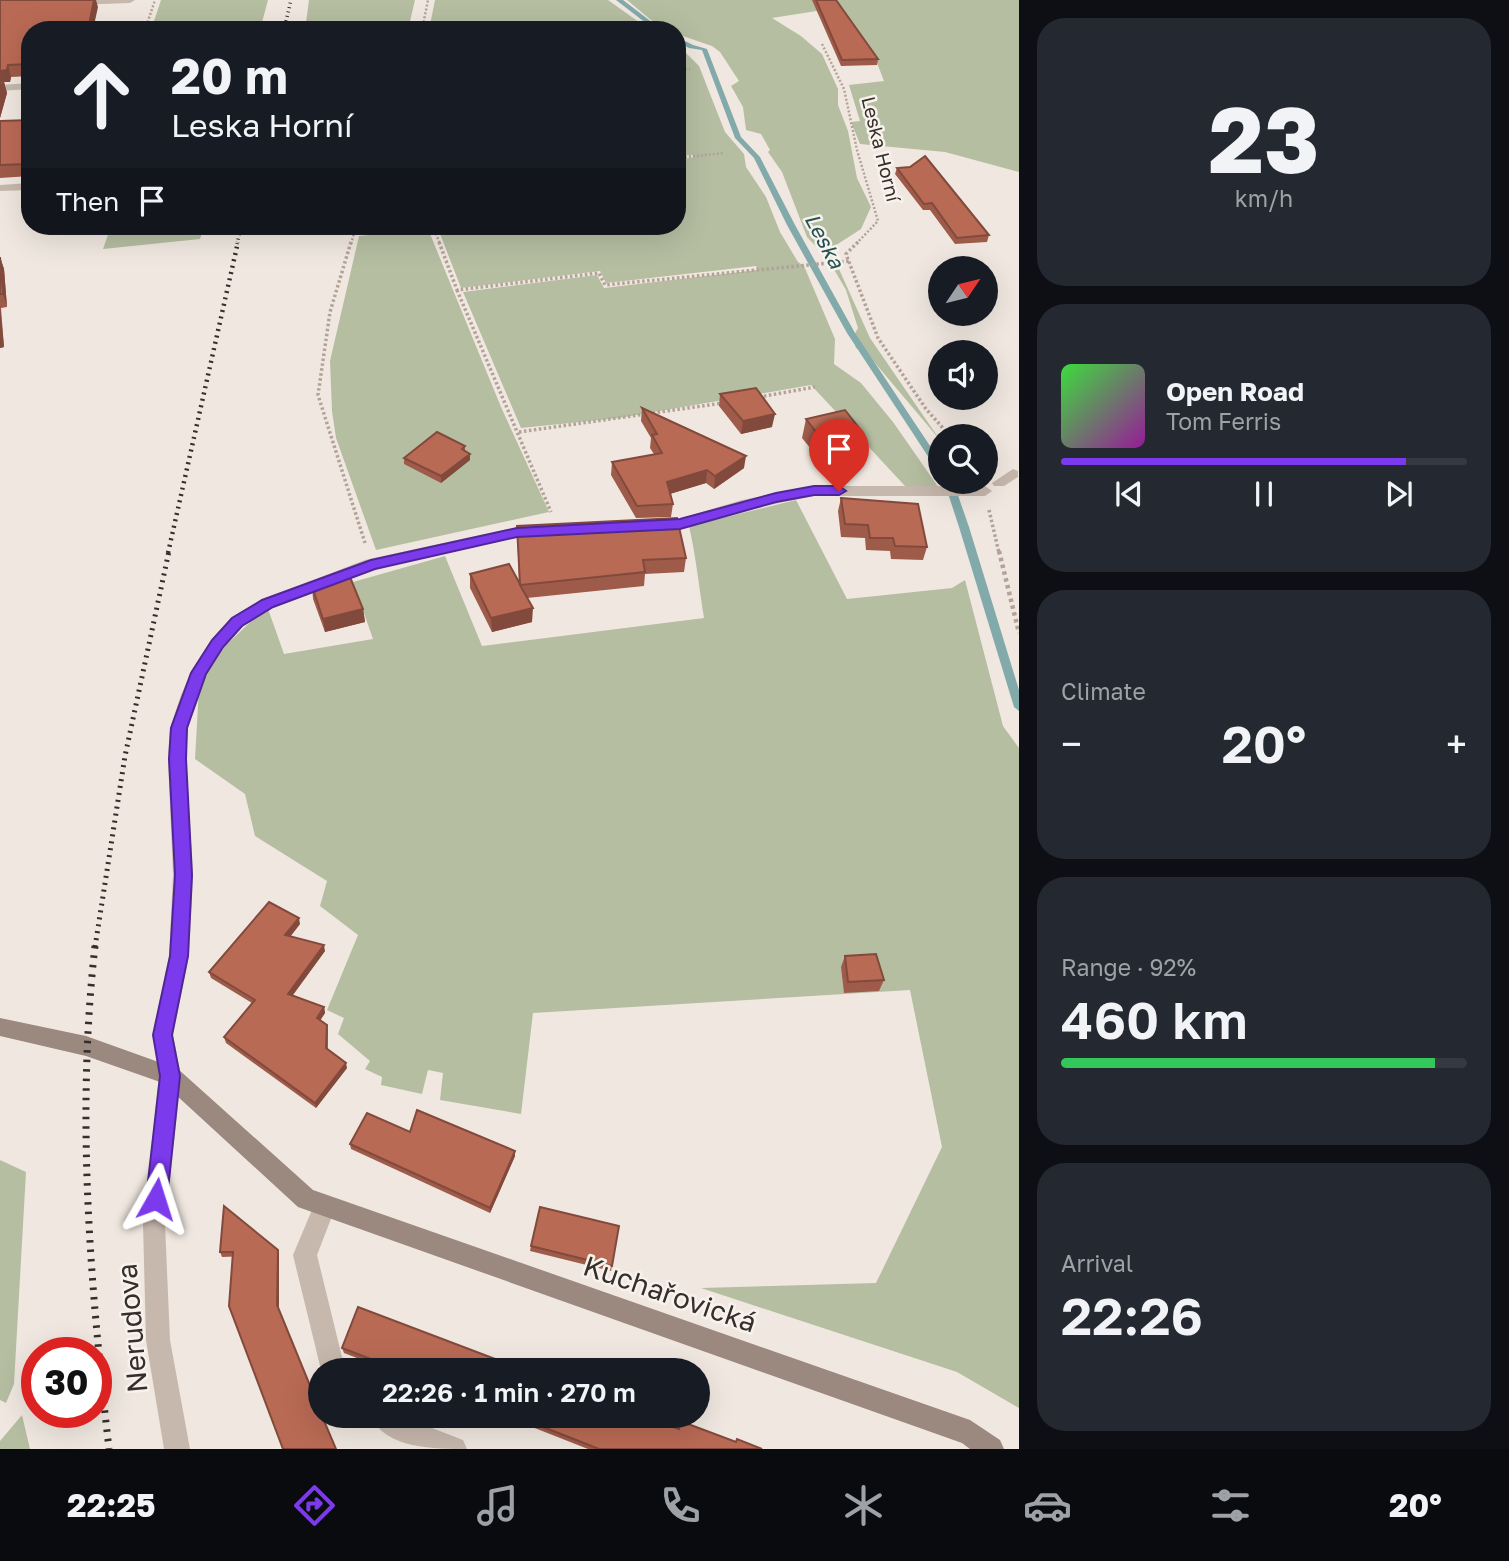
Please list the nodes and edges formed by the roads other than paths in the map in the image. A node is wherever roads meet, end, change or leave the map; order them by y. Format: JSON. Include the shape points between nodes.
{"nodes":[{"id":1,"x":130,"y":0,"type":"edge"},
{"id":2,"x":65,"y":3,"type":"edge"},
{"id":3,"x":21,"y":87,"type":"edge"},
{"id":4,"x":0,"y":88,"type":"edge"},
{"id":5,"x":21,"y":186,"type":"edge"},
{"id":6,"x":0,"y":187,"type":"edge"},
{"id":7,"x":1013,"y":474,"type":"dead end"},
{"id":8,"x":999,"y":483,"type":"dead end"},
{"id":9,"x":928,"y":491,"type":"edge"},
{"id":10,"x":639,"y":526,"type":"edge"},
{"id":11,"x":558,"y":530,"type":"edge"},
{"id":12,"x":0,"y":1027,"type":"edge"},
{"id":13,"x":170,"y":1076,"type":"junction"},
{"id":14,"x":325,"y":1206,"type":"junction"},
{"id":15,"x":330,"y":1358,"type":"edge"},
{"id":16,"x":401,"y":1428,"type":"edge"},
{"id":17,"x":177,"y":1449,"type":"edge"},
{"id":18,"x":454,"y":1449,"type":"edge"},
{"id":19,"x":991,"y":1449,"type":"edge"}],
"edges":[{"from":1,"to":2,"type":"street"},
{"from":3,"to":4,"type":"street"},
{"from":5,"to":6,"type":"street"},
{"from":7,"to":8,"type":"street"},
{"from":9,"to":10,"type":"street","via":[[814,491],[742,505],[680,524]]},
{"from":11,"to":13,"type":"street","via":[[517,533],[371,564],[267,604],[237,622],[218,644],[199,673],[179,728],[184,850],[179,956],[163,1035]]},
{"from":12,"to":13,"type":"street","name":"Kuchařovická","via":[[86,1046]]},
{"from":13,"to":14,"type":"street","name":"Kuchařovická","via":[[306,1199]]},
{"from":13,"to":17,"type":"street","name":"Nerudova","via":[[154,1224],[158,1340]]},
{"from":14,"to":15,"type":"street","via":[[305,1255]]},
{"from":14,"to":19,"type":"street","name":"Kuchařovická","via":[[970,1433]]},
{"from":16,"to":18,"type":"street"}]}
